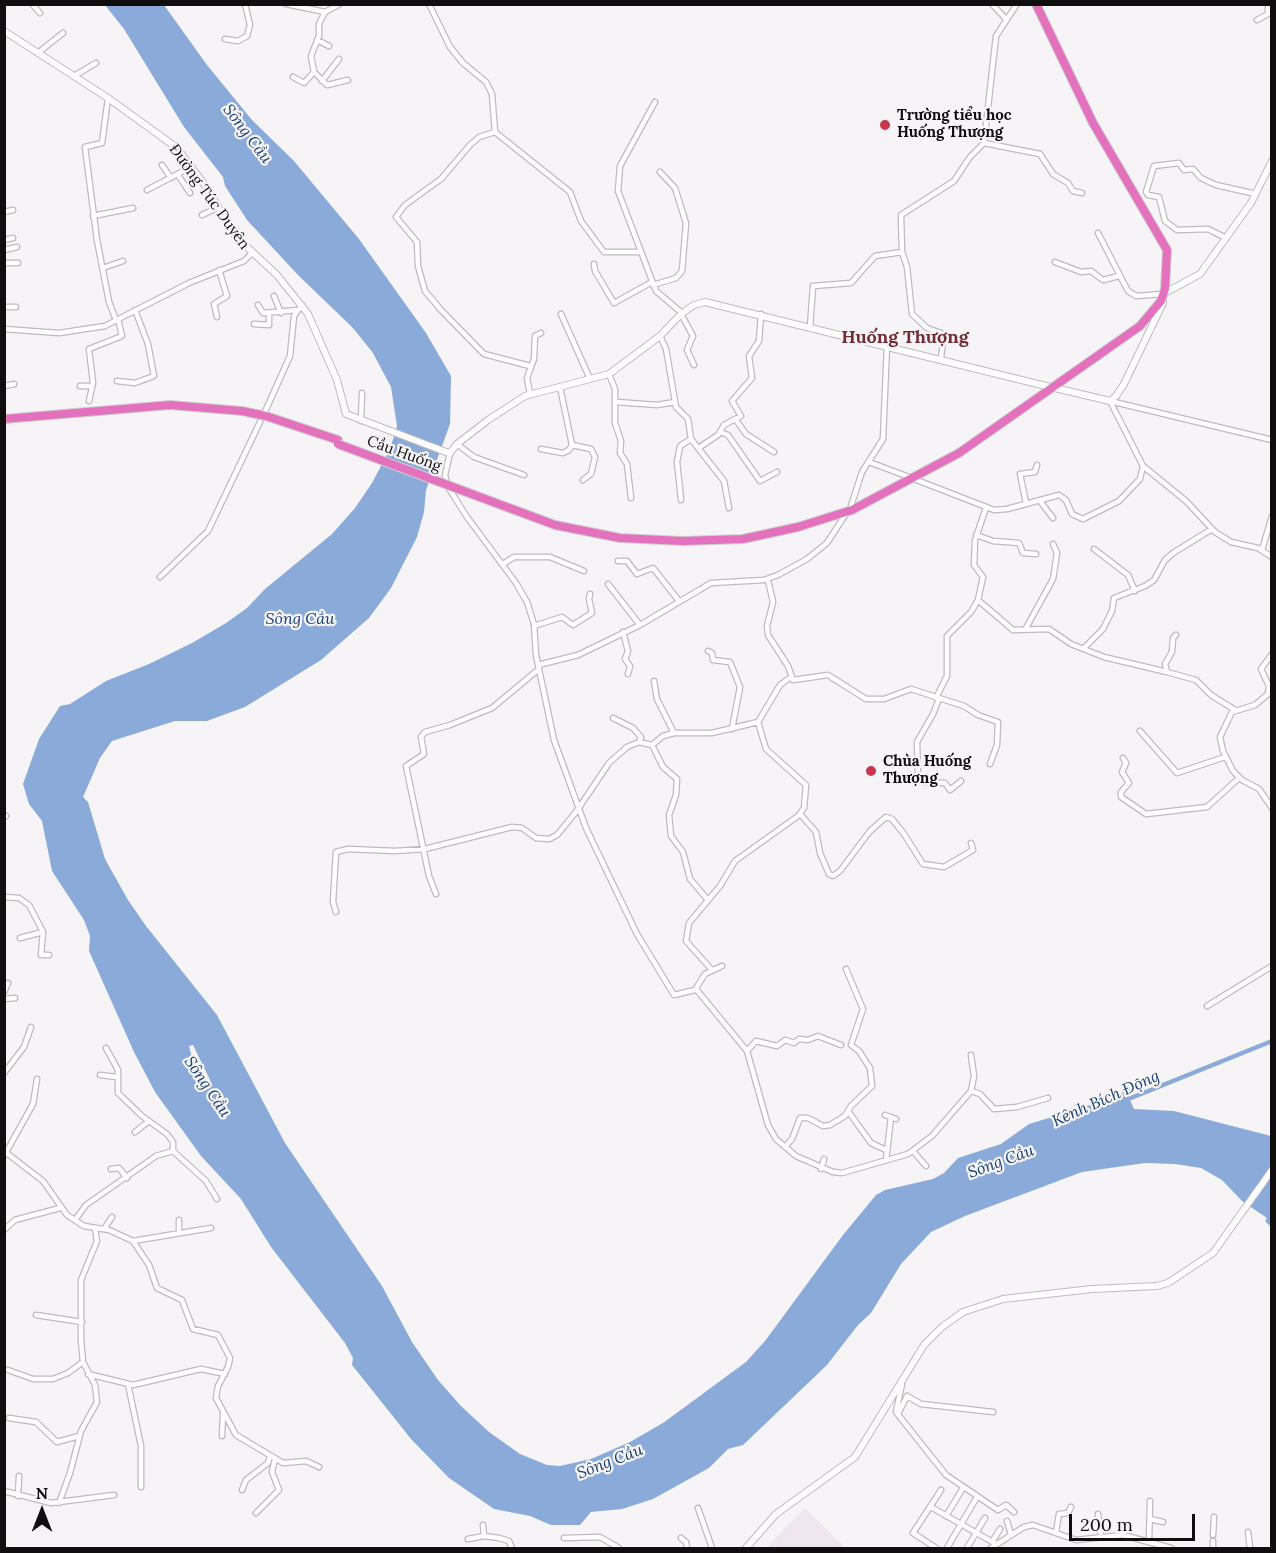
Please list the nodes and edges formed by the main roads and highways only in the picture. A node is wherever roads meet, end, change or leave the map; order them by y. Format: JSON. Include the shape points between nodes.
{"nodes":[{"id":1,"x":1030,"y":4,"type":"edge"},
{"id":2,"x":1036,"y":4,"type":"edge"},
{"id":3,"x":1166,"y":255,"type":"junction"},
{"id":4,"x":4,"y":422,"type":"edge"}],
"edges":[{"from":1,"to":3,"type":"highway","via":[[1099,141]]},
{"from":2,"to":3,"type":"highway","via":[[1070,78],[1167,250]]},
{"from":3,"to":4,"type":"highway","name":"Cầu Huống","bridge":true,"via":[[1163,294],[1152,313],[1007,418],[911,478],[850,508],[743,539],[620,538],[555,525],[338,442],[270,421],[171,410]]}]}
